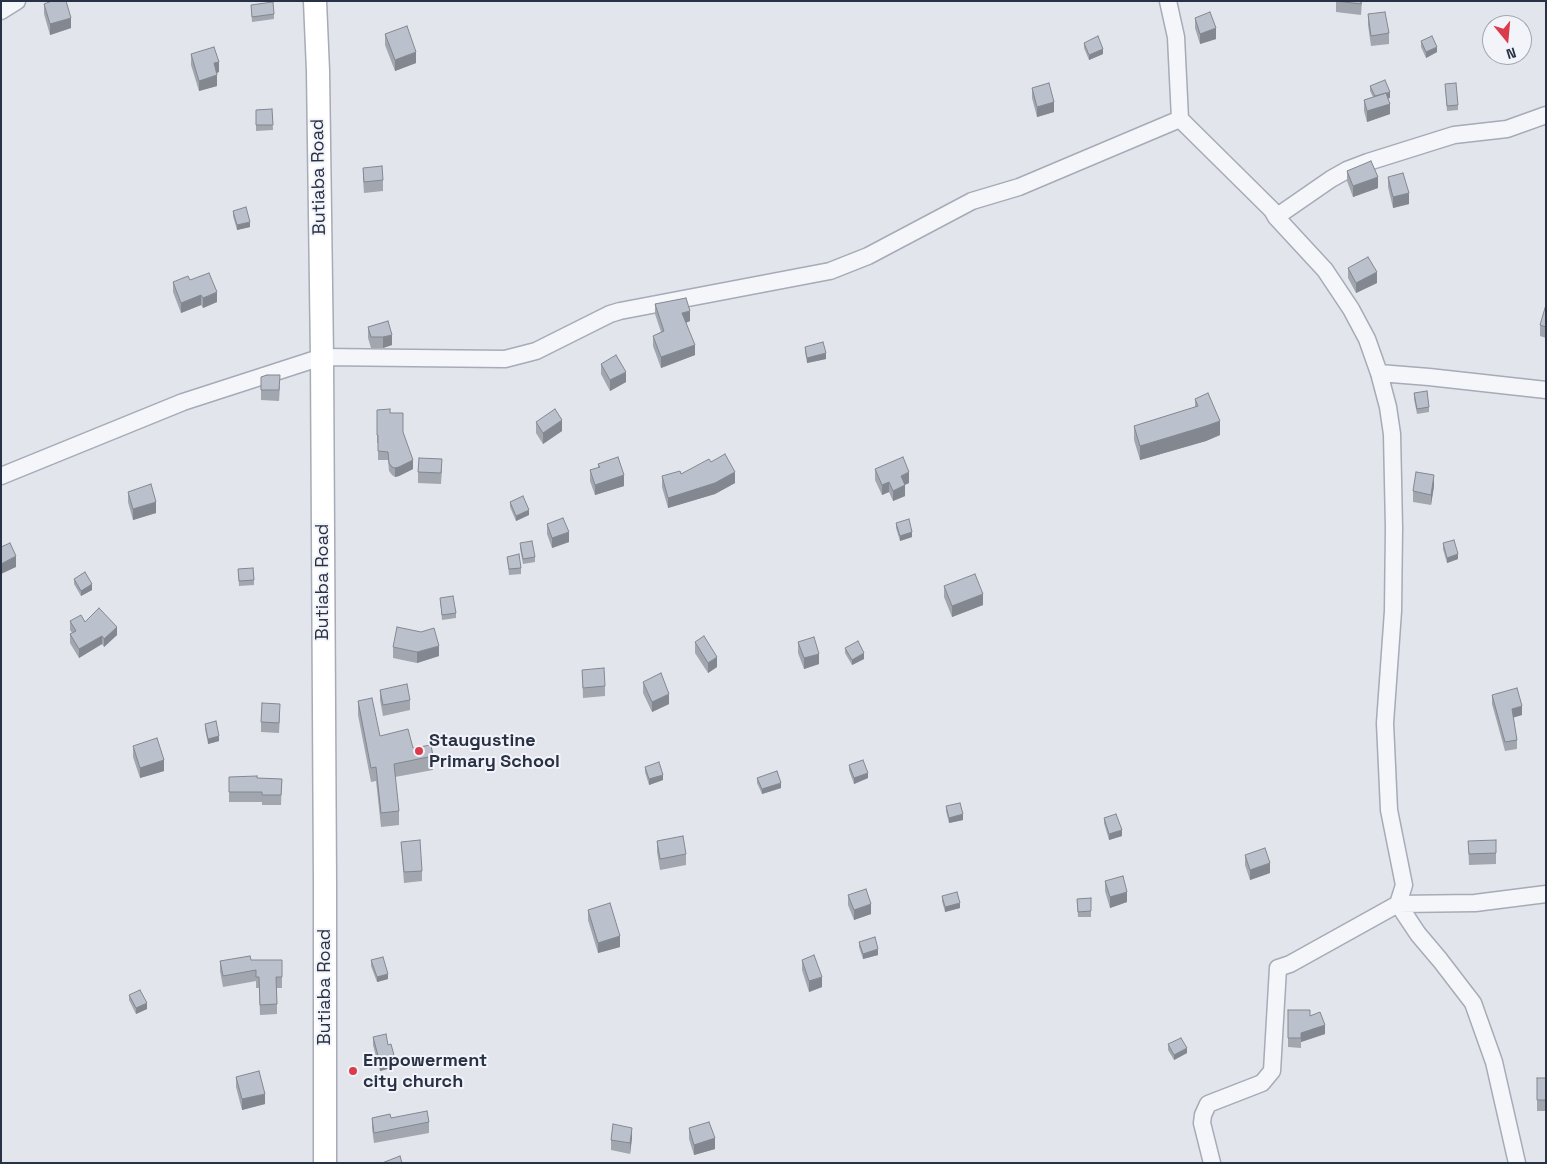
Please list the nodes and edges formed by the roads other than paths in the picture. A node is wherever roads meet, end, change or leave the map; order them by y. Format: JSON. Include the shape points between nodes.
{"nodes":[{"id":1,"x":17,"y":1,"type":"edge"},
{"id":2,"x":315,"y":1,"type":"edge"},
{"id":3,"x":1168,"y":1,"type":"edge"},
{"id":4,"x":1,"y":11,"type":"edge"},
{"id":5,"x":1546,"y":115,"type":"edge"},
{"id":6,"x":1180,"y":119,"type":"junction"},
{"id":7,"x":1276,"y":217,"type":"junction"},
{"id":8,"x":322,"y":357,"type":"junction"},
{"id":9,"x":1379,"y":373,"type":"junction"},
{"id":10,"x":1546,"y":390,"type":"edge"},
{"id":11,"x":1,"y":476,"type":"edge"},
{"id":12,"x":1546,"y":894,"type":"edge"},
{"id":13,"x":1398,"y":904,"type":"junction"},
{"id":14,"x":325,"y":1163,"type":"edge"},
{"id":15,"x":1212,"y":1163,"type":"edge"},
{"id":16,"x":1517,"y":1163,"type":"edge"}],
"edges":[{"from":1,"to":4,"type":"street"},
{"from":2,"to":8,"type":"main road","name":"Butiaba Road"},
{"from":3,"to":6,"type":"street","via":[[1176,37]]},
{"from":5,"to":7,"type":"street","via":[[1507,129],[1454,135],[1368,162],[1331,179]]},
{"from":6,"to":7,"type":"street"},
{"from":6,"to":8,"type":"street","via":[[1019,187],[972,201],[868,256],[830,271],[620,311],[536,351],[505,359]]},
{"from":7,"to":9,"type":"street","via":[[1325,270],[1351,308]]},
{"from":8,"to":11,"type":"street","via":[[183,402]]},
{"from":8,"to":14,"type":"main road","name":"Butiaba Road"},
{"from":9,"to":10,"type":"street"},
{"from":9,"to":13,"type":"street","via":[[1392,434],[1393,611],[1385,723],[1389,810],[1404,885]]},
{"from":12,"to":13,"type":"street","via":[[1475,903]]},
{"from":13,"to":15,"type":"street","via":[[1278,968],[1272,1071],[1262,1083],[1208,1104],[1202,1115],[1202,1124]]},
{"from":13,"to":16,"type":"street","via":[[1473,1003],[1494,1062]]}]}
